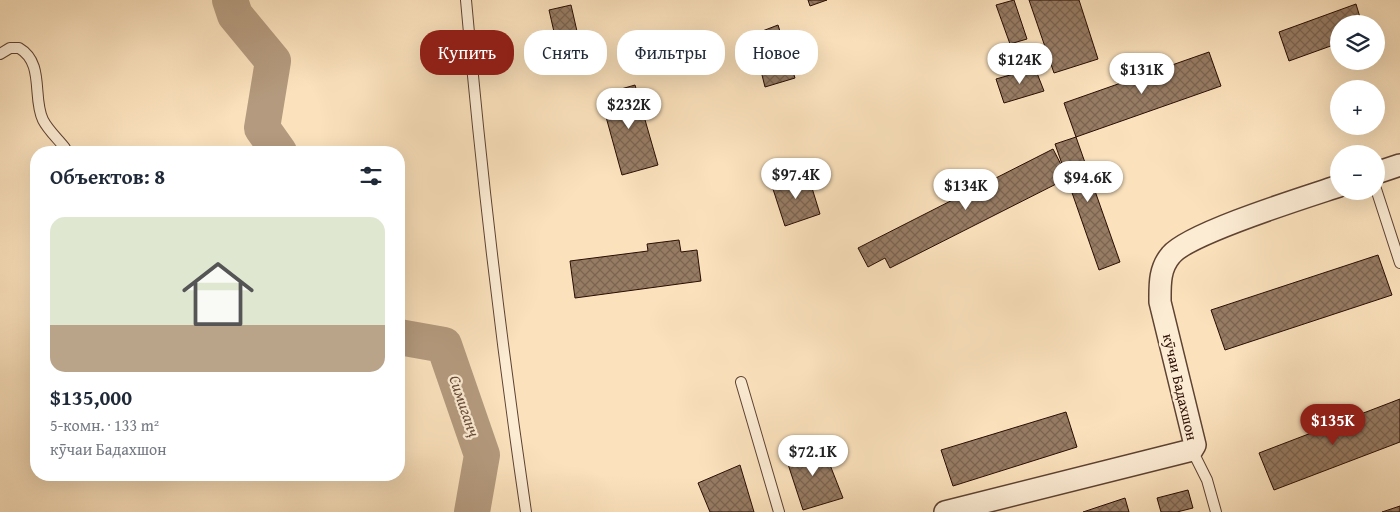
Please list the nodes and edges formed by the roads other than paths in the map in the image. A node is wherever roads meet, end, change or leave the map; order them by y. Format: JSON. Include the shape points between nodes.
{"nodes":[{"id":1,"x":466,"y":0,"type":"edge"},
{"id":2,"x":0,"y":54,"type":"edge"},
{"id":3,"x":63,"y":146,"type":"edge"},
{"id":4,"x":1400,"y":165,"type":"edge"},
{"id":5,"x":1385,"y":170,"type":"edge"},
{"id":6,"x":1330,"y":189,"type":"edge"},
{"id":7,"x":1380,"y":200,"type":"edge"},
{"id":8,"x":1400,"y":263,"type":"edge"},
{"id":9,"x":740,"y":382,"type":"dead end"},
{"id":10,"x":1192,"y":450,"type":"junction"},
{"id":11,"x":526,"y":512,"type":"edge"},
{"id":12,"x":779,"y":512,"type":"edge"},
{"id":13,"x":946,"y":512,"type":"edge"},
{"id":14,"x":1216,"y":512,"type":"edge"}],
"edges":[{"from":1,"to":11,"type":"lane","via":[[480,164]]},
{"from":2,"to":3,"type":"lane","via":[[10,48],[19,48],[31,60],[42,119]]},
{"from":4,"to":5,"type":"street"},
{"from":6,"to":10,"type":"street","name":"кӯчаи Бадахшон","via":[[1187,243],[1172,254],[1163,267],[1160,302],[1195,445]]},
{"from":7,"to":8,"type":"lane"},
{"from":9,"to":12,"type":"lane"},
{"from":10,"to":13,"type":"street","name":"кӯчаи Бадахшон"},
{"from":10,"to":14,"type":"lane","via":[[1207,480]]}]}
